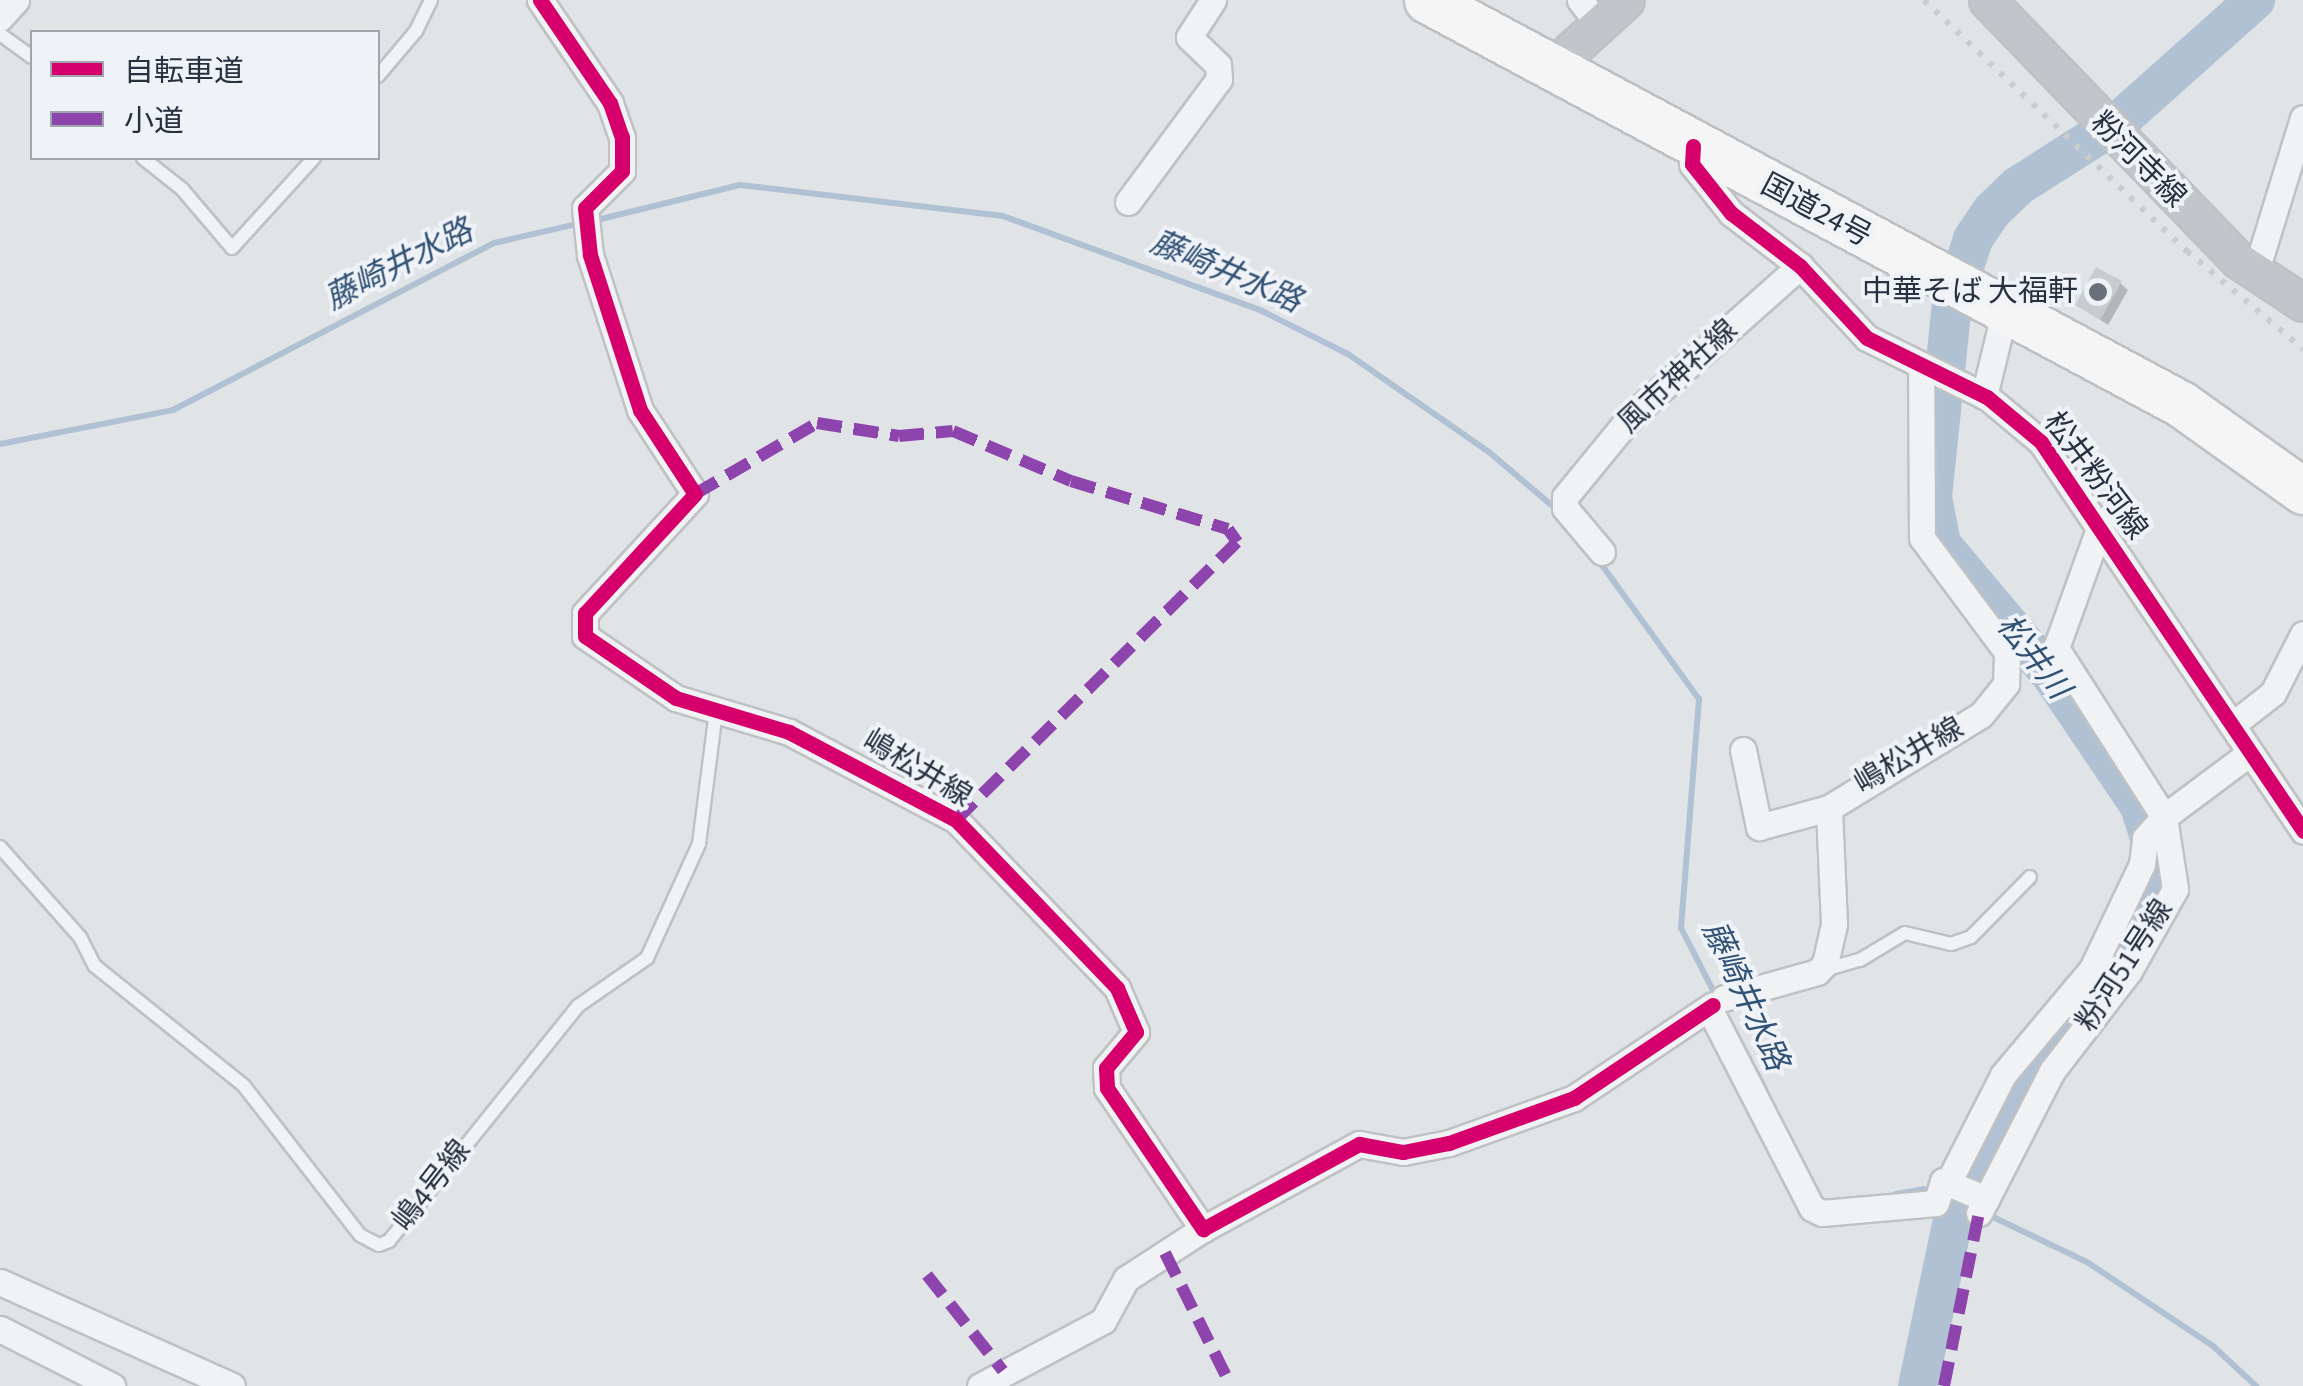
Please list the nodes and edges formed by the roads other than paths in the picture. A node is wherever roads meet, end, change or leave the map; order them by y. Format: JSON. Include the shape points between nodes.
{"nodes":[{"id":1,"x":16,"y":0,"type":"edge"},
{"id":2,"x":431,"y":0,"type":"edge"},
{"id":3,"x":540,"y":0,"type":"edge"},
{"id":4,"x":1213,"y":0,"type":"edge"},
{"id":5,"x":1426,"y":0,"type":"edge"},
{"id":6,"x":1626,"y":0,"type":"edge"},
{"id":7,"x":1986,"y":0,"type":"edge"},
{"id":8,"x":1589,"y":12,"type":"edge"},
{"id":9,"x":0,"y":18,"type":"edge"},
{"id":10,"x":0,"y":34,"type":"edge"},
{"id":11,"x":30,"y":56,"type":"edge"},
{"id":12,"x":1562,"y":69,"type":"junction"},
{"id":13,"x":380,"y":74,"type":"edge"},
{"id":14,"x":2303,"y":118,"type":"edge"},
{"id":15,"x":1692,"y":146,"type":"junction"},
{"id":16,"x":146,"y":160,"type":"edge"},
{"id":17,"x":312,"y":160,"type":"edge"},
{"id":18,"x":1128,"y":202,"type":"dead end"},
{"id":19,"x":1800,"y":266,"type":"junction"},
{"id":20,"x":2255,"y":274,"type":"junction"},
{"id":21,"x":2303,"y":303,"type":"edge"},
{"id":22,"x":1999,"y":307,"type":"junction"},
{"id":23,"x":1926,"y":370,"type":"junction"},
{"id":24,"x":1980,"y":394,"type":"junction"},
{"id":25,"x":2303,"y":490,"type":"edge"},
{"id":26,"x":2101,"y":523,"type":"junction"},
{"id":27,"x":1602,"y":552,"type":"dead end"},
{"id":28,"x":2303,"y":634,"type":"edge"},
{"id":29,"x":716,"y":711,"type":"junction"},
{"id":30,"x":2232,"y":725,"type":"junction"},
{"id":31,"x":1743,"y":750,"type":"dead end"},
{"id":32,"x":2250,"y":753,"type":"junction"},
{"id":33,"x":1828,"y":808,"type":"junction"},
{"id":34,"x":2157,"y":825,"type":"junction"},
{"id":35,"x":2303,"y":831,"type":"edge"},
{"id":36,"x":0,"y":847,"type":"edge"},
{"id":37,"x":2030,"y":877,"type":"dead end"},
{"id":38,"x":1817,"y":972,"type":"junction"},
{"id":39,"x":1715,"y":1004,"type":"junction"},
{"id":40,"x":1946,"y":1182,"type":"junction"},
{"id":41,"x":1203,"y":1228,"type":"junction"},
{"id":42,"x":0,"y":1282,"type":"edge"},
{"id":43,"x":0,"y":1329,"type":"edge"},
{"id":44,"x":112,"y":1386,"type":"edge"},
{"id":45,"x":232,"y":1386,"type":"edge"},
{"id":46,"x":980,"y":1386,"type":"edge"}],
"edges":[{"from":1,"to":9,"type":"street"},
{"from":2,"to":13,"type":"lane","via":[[416,31]]},
{"from":3,"to":29,"type":"street","name":"嶋松井線","via":[[610,103],[622,137],[622,172],[585,223],[640,410],[695,494],[580,625],[592,645],[640,676]]},
{"from":4,"to":18,"type":"street","via":[[1189,37],[1218,65],[1219,80]]},
{"from":5,"to":12,"type":"highway","name":"国道24号"},
{"from":6,"to":8,"type":"main road"},
{"from":7,"to":20,"type":"main road","name":"粉河寺線"},
{"from":8,"to":12,"type":"main road"},
{"from":10,"to":11,"type":"lane"},
{"from":12,"to":15,"type":"highway","name":"国道24号"},
{"from":14,"to":20,"type":"street"},
{"from":15,"to":19,"type":"street","name":"松井粉河線","via":[[1692,164],[1731,213]]},
{"from":15,"to":22,"type":"highway","name":"国道24号"},
{"from":16,"to":17,"type":"lane","via":[[182,189],[232,248]]},
{"from":19,"to":23,"type":"street","name":"松井粉河線","via":[[1867,338]]},
{"from":19,"to":27,"type":"street","name":"風市神社線","via":[[1632,415],[1564,498]]},
{"from":20,"to":21,"type":"main road","name":"粉河寺線"},
{"from":22,"to":24,"type":"street"},
{"from":22,"to":25,"type":"highway","name":"国道24号","via":[[2181,404]]},
{"from":23,"to":24,"type":"street","name":"松井粉河線"},
{"from":23,"to":33,"type":"street","name":"嶋松井線","via":[[1922,538],[2007,652],[2010,668],[1999,696],[1980,715]]},
{"from":24,"to":26,"type":"street","name":"松井粉河線","via":[[2041,442]]},
{"from":26,"to":30,"type":"street","name":"松井粉河線"},
{"from":26,"to":34,"type":"street","via":[[2056,648]]},
{"from":28,"to":30,"type":"street","via":[[2273,694]]},
{"from":29,"to":36,"type":"lane","name":"嶋4号線","via":[[699,844],[647,958],[578,1006],[389,1242],[379,1244],[360,1234],[244,1086],[95,966],[73,928]]},
{"from":29,"to":41,"type":"street","name":"嶋松井線","via":[[846,757],[956,820],[1097,960],[1136,1024],[1135,1039],[1106,1068],[1107,1088]]},
{"from":30,"to":32,"type":"street","name":"松井粉河線"},
{"from":31,"to":33,"type":"street","via":[[1759,826]]},
{"from":32,"to":34,"type":"street"},
{"from":32,"to":35,"type":"street","name":"松井粉河線"},
{"from":33,"to":38,"type":"street","name":"嶋松井線","via":[[1834,924],[1831,950]]},
{"from":34,"to":40,"type":"street","via":[[2092,968],[2003,1074]]},
{"from":34,"to":40,"type":"street","name":"粉河51号線","via":[[2175,889],[2129,971],[2052,1071],[1983,1203]]},
{"from":37,"to":38,"type":"lane","via":[[1971,937],[1951,944],[1906,932],[1860,960]]},
{"from":38,"to":39,"type":"street"},
{"from":39,"to":40,"type":"street","via":[[1812,1208],[1822,1213],[1936,1204]]},
{"from":39,"to":41,"type":"street","via":[[1574,1098],[1448,1143],[1403,1152],[1359,1144]]},
{"from":41,"to":46,"type":"street","via":[[1126,1279],[1103,1322]]},
{"from":42,"to":45,"type":"street"},
{"from":43,"to":44,"type":"street"}]}
